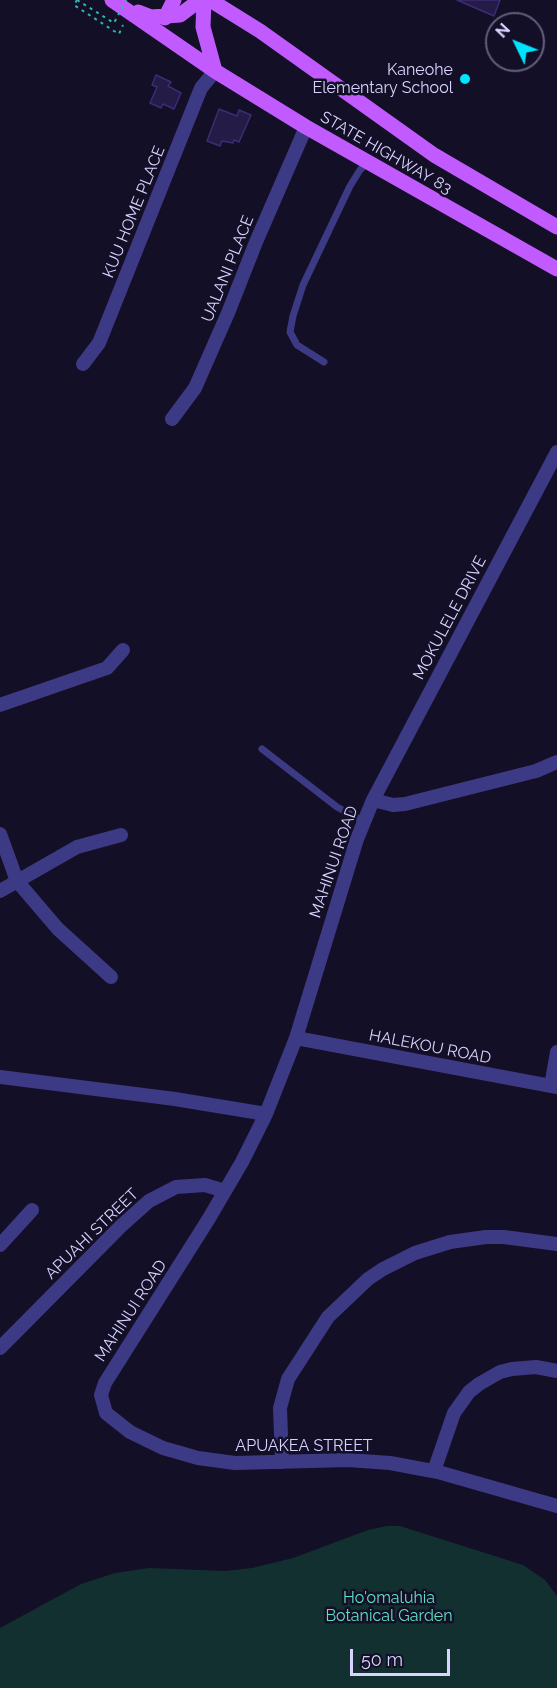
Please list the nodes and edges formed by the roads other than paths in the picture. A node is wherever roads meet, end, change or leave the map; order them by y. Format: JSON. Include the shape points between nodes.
{"nodes":[{"id":1,"x":174,"y":0,"type":"edge"},
{"id":2,"x":202,"y":0,"type":"edge"},
{"id":3,"x":210,"y":0,"type":"edge"},
{"id":4,"x":118,"y":1,"type":"edge"},
{"id":5,"x":165,"y":18,"type":"junction"},
{"id":6,"x":214,"y":71,"type":"junction"},
{"id":7,"x":306,"y":127,"type":"junction"},
{"id":8,"x":367,"y":163,"type":"junction"},
{"id":9,"x":557,"y":227,"type":"edge"},
{"id":10,"x":557,"y":269,"type":"edge"},
{"id":11,"x":324,"y":362,"type":"dead end"},
{"id":12,"x":83,"y":364,"type":"dead end"},
{"id":13,"x":172,"y":419,"type":"dead end"},
{"id":14,"x":557,"y":452,"type":"edge"},
{"id":15,"x":123,"y":650,"type":"dead end"},
{"id":16,"x":0,"y":705,"type":"edge"},
{"id":17,"x":262,"y":749,"type":"dead end"},
{"id":18,"x":557,"y":762,"type":"edge"},
{"id":19,"x":373,"y":800,"type":"junction"},
{"id":20,"x":363,"y":821,"type":"junction"},
{"id":21,"x":0,"y":834,"type":"edge"},
{"id":22,"x":121,"y":835,"type":"dead end"},
{"id":23,"x":17,"y":881,"type":"junction"},
{"id":24,"x":0,"y":891,"type":"edge"},
{"id":25,"x":111,"y":977,"type":"dead end"},
{"id":26,"x":296,"y":1038,"type":"junction"},
{"id":27,"x":557,"y":1052,"type":"edge"},
{"id":28,"x":0,"y":1077,"type":"edge"},
{"id":29,"x":554,"y":1087,"type":"edge"},
{"id":30,"x":266,"y":1114,"type":"junction"},
{"id":31,"x":225,"y":1191,"type":"junction"},
{"id":32,"x":32,"y":1210,"type":"dead end"},
{"id":33,"x":557,"y":1244,"type":"edge"},
{"id":34,"x":0,"y":1245,"type":"edge"},
{"id":35,"x":0,"y":1348,"type":"edge"},
{"id":36,"x":557,"y":1371,"type":"edge"},
{"id":37,"x":102,"y":1402,"type":"joint"},
{"id":38,"x":282,"y":1462,"type":"junction"},
{"id":39,"x":434,"y":1472,"type":"junction"},
{"id":40,"x":557,"y":1506,"type":"edge"}],
"edges":[{"from":1,"to":5,"type":"main road"},
{"from":2,"to":5,"type":"main road","via":[[180,15]]},
{"from":2,"to":6,"type":"main road","via":[[203,27]]},
{"from":3,"to":9,"type":"main road","via":[[434,155]]},
{"from":4,"to":5,"type":"main road","via":[[151,17]]},
{"from":4,"to":6,"type":"main road","name":"STATE HIGHWAY 83"},
{"from":6,"to":7,"type":"main road","name":"STATE HIGHWAY 83"},
{"from":6,"to":12,"type":"street","name":"KUU HOME PLACE","via":[[201,88],[99,344]]},
{"from":7,"to":8,"type":"main road","name":"STATE HIGHWAY 83"},
{"from":7,"to":13,"type":"street","name":"UALANI PLACE","via":[[195,388]]},
{"from":8,"to":10,"type":"main road","name":"STATE HIGHWAY 83"},
{"from":8,"to":11,"type":"lane","via":[[350,186],[303,285],[293,316],[290,332],[297,345]]},
{"from":14,"to":19,"type":"street","name":"MOKULELE DRIVE"},
{"from":15,"to":16,"type":"street","via":[[107,668]]},
{"from":17,"to":20,"type":"lane","via":[[337,807]]},
{"from":18,"to":19,"type":"street","name":"MAHINUI ROAD","via":[[536,771],[405,804]]},
{"from":19,"to":20,"type":"street","name":"MAHINUI ROAD"},
{"from":20,"to":26,"type":"street","name":"MAHINUI ROAD"},
{"from":21,"to":23,"type":"street"},
{"from":22,"to":23,"type":"street","via":[[77,846]]},
{"from":23,"to":24,"type":"street"},
{"from":23,"to":25,"type":"street","via":[[58,929]]},
{"from":26,"to":29,"type":"street","name":"HALEKOU ROAD"},
{"from":26,"to":30,"type":"street","name":"MAHINUI ROAD"},
{"from":27,"to":29,"type":"street"},
{"from":28,"to":30,"type":"street"},
{"from":30,"to":31,"type":"street","name":"MAHINUI ROAD"},
{"from":31,"to":35,"type":"street","name":"APUAHI STREET","via":[[205,1185],[176,1187],[149,1201]]},
{"from":31,"to":37,"type":"street","name":"MAHINUI ROAD","via":[[105,1383]]},
{"from":32,"to":34,"type":"street"},
{"from":33,"to":38,"type":"street","via":[[504,1237],[450,1242],[415,1252],[368,1279],[328,1317],[288,1379],[280,1408]]},
{"from":36,"to":39,"type":"street","via":[[536,1367],[512,1369],[494,1375],[469,1392],[454,1413]]},
{"from":37,"to":38,"type":"street","name":"APUAKEA STREET","via":[[110,1417],[130,1432],[180,1454],[216,1462]]},
{"from":38,"to":39,"type":"street","name":"APUAKEA STREET","via":[[369,1460]]},
{"from":39,"to":40,"type":"street","name":"APUAKEA STREET"}]}
